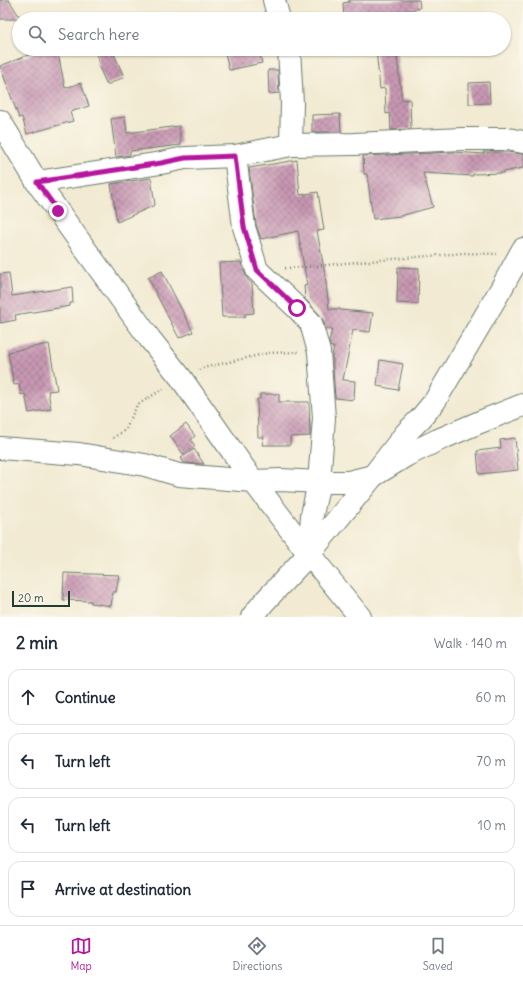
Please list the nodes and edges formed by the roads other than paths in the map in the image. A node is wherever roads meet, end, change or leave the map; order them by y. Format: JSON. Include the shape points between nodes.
{"nodes":[{"id":1,"x":274,"y":0,"type":"edge"},
{"id":2,"x":278,"y":12,"type":"edge"},
{"id":3,"x":289,"y":56,"type":"edge"},
{"id":4,"x":0,"y":121,"type":"edge"},
{"id":5,"x":523,"y":142,"type":"edge"},
{"id":6,"x":291,"y":145,"type":"junction"},
{"id":7,"x":235,"y":156,"type":"junction"},
{"id":8,"x":37,"y":182,"type":"junction"},
{"id":9,"x":521,"y":252,"type":"edge"},
{"id":10,"x":523,"y":405,"type":"edge"},
{"id":11,"x":0,"y":448,"type":"edge"},
{"id":12,"x":374,"y":476,"type":"junction"},
{"id":13,"x":253,"y":481,"type":"junction"},
{"id":14,"x":319,"y":482,"type":"junction"},
{"id":15,"x":309,"y":554,"type":"junction"},
{"id":16,"x":252,"y":617,"type":"edge"},
{"id":17,"x":360,"y":617,"type":"edge"}],
"edges":[{"from":1,"to":2,"type":"street"},
{"from":3,"to":6,"type":"street"},
{"from":4,"to":8,"type":"street"},
{"from":5,"to":6,"type":"street","via":[[508,139],[462,139]]},
{"from":6,"to":7,"type":"street"},
{"from":7,"to":8,"type":"street","via":[[185,158]]},
{"from":7,"to":14,"type":"street","via":[[244,227],[257,270],[311,323],[318,352],[324,418]]},
{"from":8,"to":13,"type":"street"},
{"from":9,"to":12,"type":"street","via":[[435,401],[406,433]]},
{"from":10,"to":12,"type":"street","via":[[432,443]]},
{"from":11,"to":13,"type":"street","via":[[78,454],[144,465],[179,475]]},
{"from":12,"to":14,"type":"street","via":[[349,482]]},
{"from":12,"to":15,"type":"street"},
{"from":13,"to":14,"type":"street"},
{"from":13,"to":15,"type":"street"},
{"from":14,"to":15,"type":"street","via":[[312,515]]},
{"from":15,"to":16,"type":"street"},
{"from":15,"to":17,"type":"street"}]}
